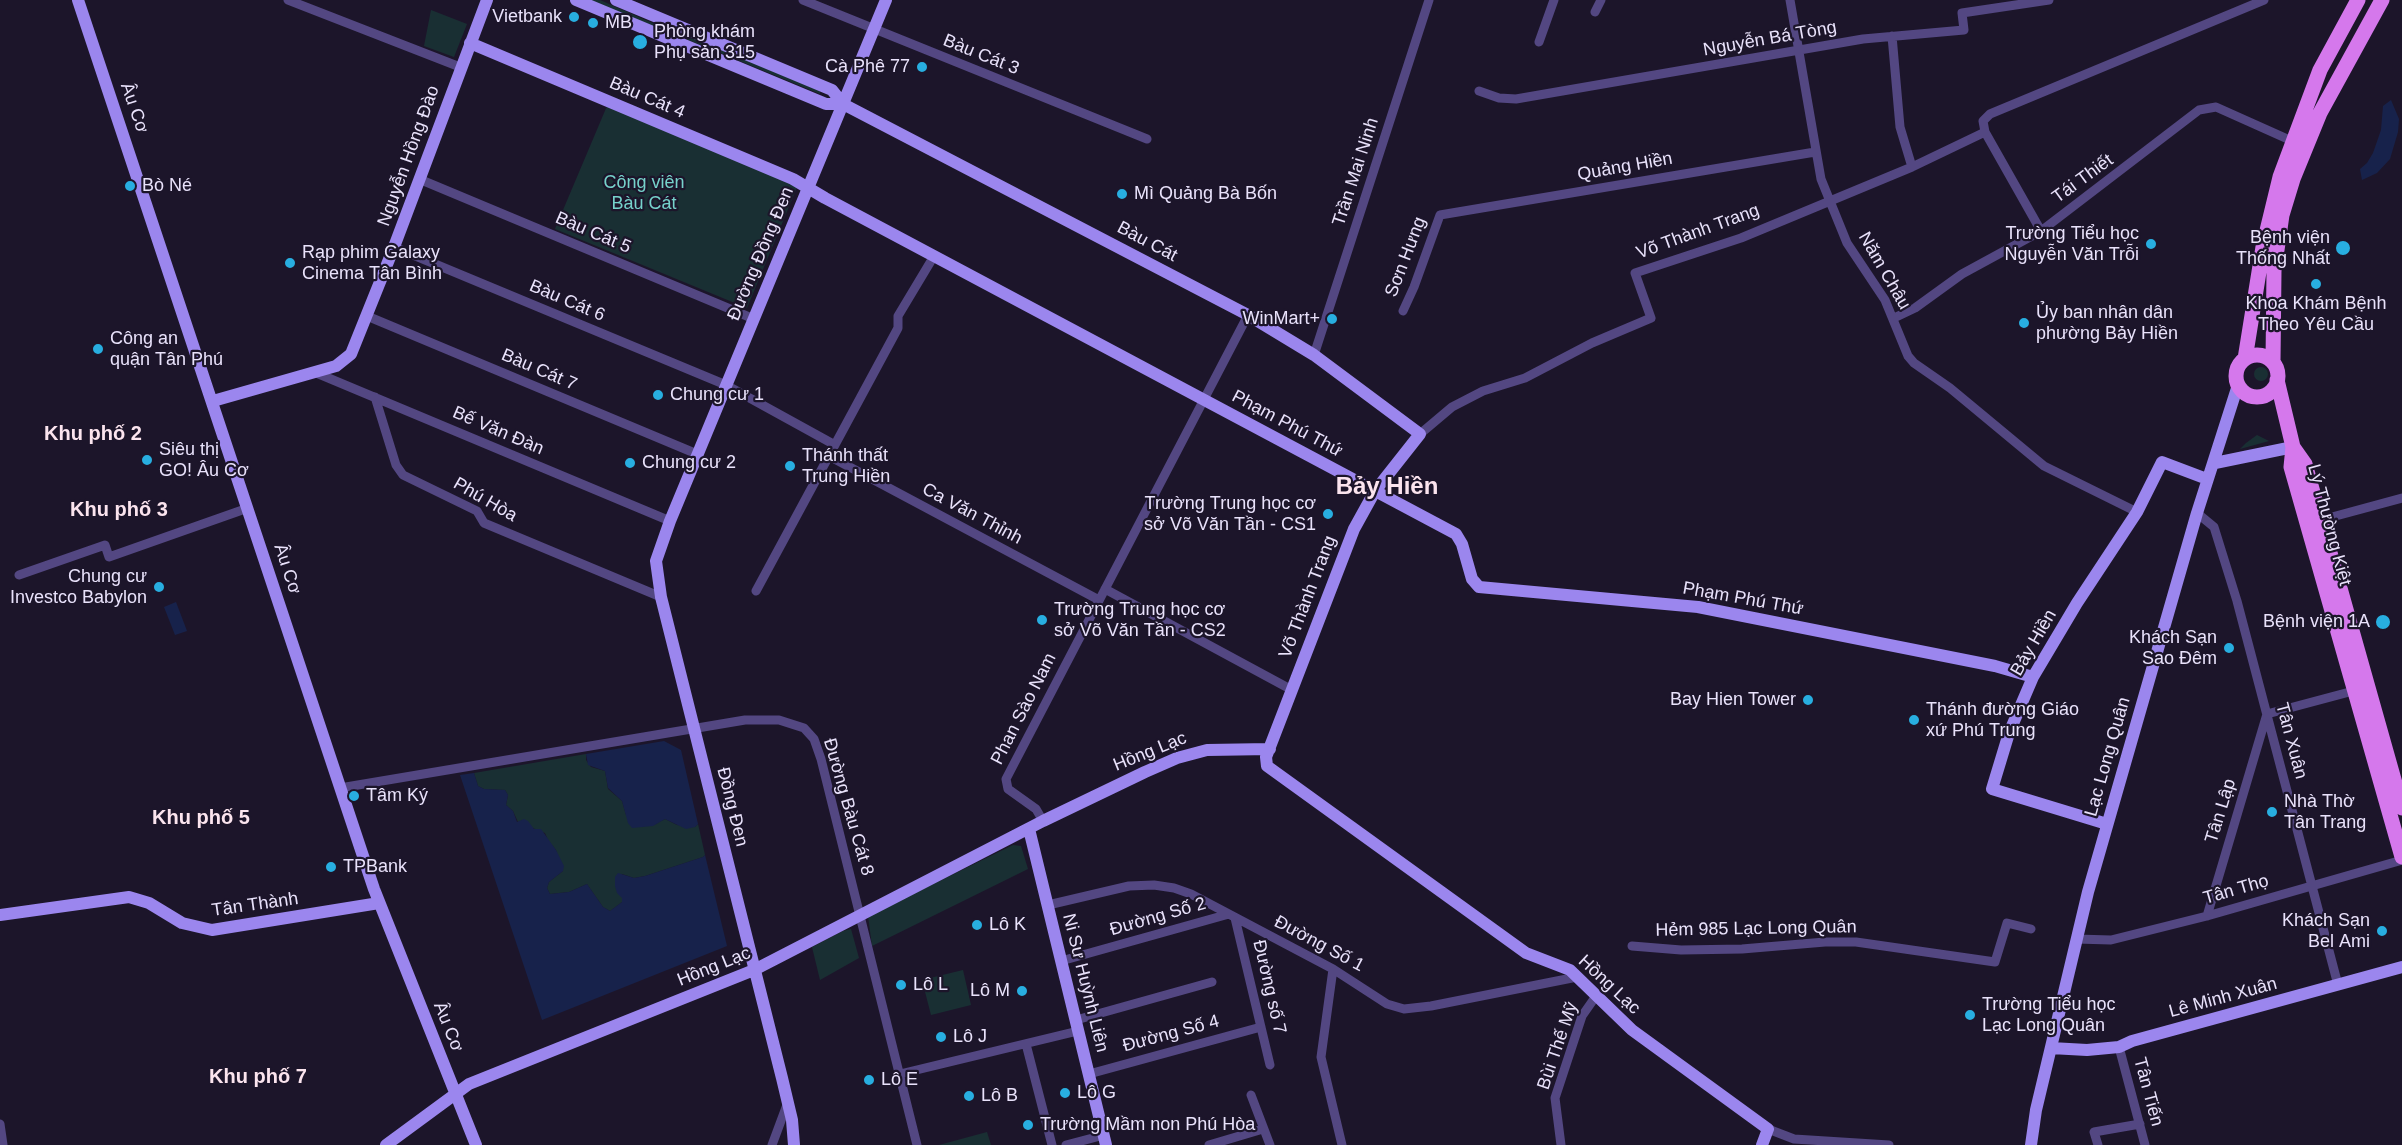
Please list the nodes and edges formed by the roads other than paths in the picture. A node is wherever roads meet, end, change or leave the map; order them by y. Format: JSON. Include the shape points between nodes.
{"nodes":[{"id":1,"x":78,"y":0,"type":"edge"},
{"id":2,"x":288,"y":0,"type":"edge"},
{"id":3,"x":487,"y":0,"type":"edge"},
{"id":4,"x":576,"y":0,"type":"edge"},
{"id":5,"x":616,"y":0,"type":"edge"},
{"id":6,"x":803,"y":0,"type":"edge"},
{"id":7,"x":886,"y":0,"type":"edge"},
{"id":8,"x":1429,"y":0,"type":"edge"},
{"id":9,"x":1554,"y":0,"type":"edge"},
{"id":10,"x":1601,"y":0,"type":"edge"},
{"id":11,"x":1790,"y":0,"type":"edge"},
{"id":12,"x":2049,"y":0,"type":"edge"},
{"id":13,"x":2382,"y":0,"type":"edge"},
{"id":14,"x":2259,"y":1,"type":"edge"},
{"id":15,"x":2353,"y":1,"type":"edge"},
{"id":16,"x":1595,"y":12,"type":"dead end"},
{"id":17,"x":679,"y":26,"type":"junction"},
{"id":18,"x":874,"y":30,"type":"junction"},
{"id":19,"x":1892,"y":36,"type":"junction"},
{"id":20,"x":673,"y":40,"type":"junction"},
{"id":21,"x":1539,"y":42,"type":"dead end"},
{"id":22,"x":470,"y":43,"type":"junction"},
{"id":23,"x":1798,"y":51,"type":"junction"},
{"id":24,"x":460,"y":67,"type":"junction"},
{"id":25,"x":1479,"y":91,"type":"dead end"},
{"id":26,"x":843,"y":104,"type":"junction"},
{"id":27,"x":1985,"y":132,"type":"junction"},
{"id":28,"x":1147,"y":139,"type":"dead end"},
{"id":29,"x":2292,"y":141,"type":"junction"},
{"id":30,"x":1815,"y":152,"type":"junction"},
{"id":31,"x":1912,"y":166,"type":"junction"},
{"id":32,"x":419,"y":178,"type":"junction"},
{"id":33,"x":808,"y":188,"type":"junction"},
{"id":34,"x":1830,"y":201,"type":"junction"},
{"id":35,"x":1440,"y":215,"type":"joint"},
{"id":36,"x":2041,"y":231,"type":"junction"},
{"id":37,"x":394,"y":247,"type":"junction"},
{"id":38,"x":934,"y":256,"type":"junction"},
{"id":39,"x":1403,"y":311,"type":"dead end"},
{"id":40,"x":1248,"y":315,"type":"junction"},
{"id":41,"x":367,"y":316,"type":"junction"},
{"id":42,"x":1894,"y":318,"type":"junction"},
{"id":43,"x":754,"y":319,"type":"junction"},
{"id":44,"x":1314,"y":355,"type":"junction"},
{"id":45,"x":2245,"y":359,"type":"junction"},
{"id":46,"x":2273,"y":362,"type":"junction"},
{"id":47,"x":315,"y":372,"type":"junction"},
{"id":48,"x":2277,"y":380,"type":"junction"},
{"id":49,"x":726,"y":385,"type":"junction"},
{"id":50,"x":2238,"y":385,"type":"junction"},
{"id":51,"x":375,"y":397,"type":"junction"},
{"id":52,"x":1205,"y":400,"type":"junction"},
{"id":53,"x":213,"y":401,"type":"junction"},
{"id":54,"x":1420,"y":434,"type":"junction"},
{"id":55,"x":835,"y":445,"type":"junction"},
{"id":56,"x":2293,"y":447,"type":"junction"},
{"id":57,"x":697,"y":454,"type":"junction"},
{"id":58,"x":829,"y":456,"type":"junction"},
{"id":59,"x":2215,"y":463,"type":"junction"},
{"id":60,"x":2207,"y":479,"type":"junction"},
{"id":61,"x":1375,"y":491,"type":"junction"},
{"id":62,"x":2402,"y":498,"type":"edge"},
{"id":63,"x":248,"y":508,"type":"junction"},
{"id":64,"x":2137,"y":512,"type":"junction"},
{"id":65,"x":2197,"y":513,"type":"junction"},
{"id":66,"x":2321,"y":520,"type":"junction"},
{"id":67,"x":670,"y":521,"type":"junction"},
{"id":68,"x":19,"y":575,"type":"dead end"},
{"id":69,"x":1105,"y":589,"type":"junction"},
{"id":70,"x":756,"y":591,"type":"dead end"},
{"id":71,"x":661,"y":597,"type":"junction"},
{"id":72,"x":1099,"y":600,"type":"junction"},
{"id":73,"x":2033,"y":676,"type":"junction"},
{"id":74,"x":2362,"y":689,"type":"junction"},
{"id":75,"x":1292,"y":690,"type":"junction"},
{"id":76,"x":2267,"y":714,"type":"junction"},
{"id":77,"x":693,"y":727,"type":"junction"},
{"id":78,"x":1270,"y":749,"type":"junction"},
{"id":79,"x":340,"y":788,"type":"junction"},
{"id":80,"x":2402,"y":808,"type":"edge"},
{"id":81,"x":1043,"y":821,"type":"junction"},
{"id":82,"x":2107,"y":824,"type":"junction"},
{"id":83,"x":1029,"y":829,"type":"junction"},
{"id":84,"x":2402,"y":858,"type":"edge"},
{"id":85,"x":2312,"y":885,"type":"junction"},
{"id":86,"x":380,"y":903,"type":"junction"},
{"id":87,"x":1048,"y":905,"type":"junction"},
{"id":88,"x":0,"y":915,"type":"edge"},
{"id":89,"x":860,"y":915,"type":"junction"},
{"id":90,"x":1232,"y":916,"type":"junction"},
{"id":91,"x":2207,"y":916,"type":"junction"},
{"id":92,"x":2031,"y":929,"type":"dead end"},
{"id":93,"x":2076,"y":939,"type":"junction"},
{"id":94,"x":1632,"y":946,"type":"dead end"},
{"id":95,"x":1061,"y":961,"type":"junction"},
{"id":96,"x":2402,"y":967,"type":"edge"},
{"id":97,"x":1333,"y":969,"type":"junction"},
{"id":98,"x":754,"y":970,"type":"junction"},
{"id":99,"x":1577,"y":977,"type":"junction"},
{"id":100,"x":1212,"y":982,"type":"dead end"},
{"id":101,"x":2338,"y":985,"type":"junction"},
{"id":102,"x":1596,"y":996,"type":"junction"},
{"id":103,"x":1077,"y":1026,"type":"junction"},
{"id":104,"x":1261,"y":1027,"type":"junction"},
{"id":105,"x":1026,"y":1044,"type":"junction"},
{"id":106,"x":2119,"y":1047,"type":"junction"},
{"id":107,"x":2051,"y":1048,"type":"junction"},
{"id":108,"x":1270,"y":1065,"type":"dead end"},
{"id":109,"x":900,"y":1074,"type":"junction"},
{"id":110,"x":1089,"y":1074,"type":"junction"},
{"id":111,"x":455,"y":1093,"type":"junction"},
{"id":112,"x":1251,"y":1095,"type":"dead end"},
{"id":113,"x":788,"y":1102,"type":"junction"},
{"id":114,"x":0,"y":1124,"type":"edge"},
{"id":115,"x":2140,"y":1124,"type":"junction"},
{"id":116,"x":1263,"y":1129,"type":"junction"},
{"id":117,"x":1768,"y":1129,"type":"junction"},
{"id":118,"x":1105,"y":1140,"type":"edge"},
{"id":119,"x":3,"y":1145,"type":"edge"},
{"id":120,"x":386,"y":1145,"type":"edge"},
{"id":121,"x":476,"y":1145,"type":"edge"},
{"id":122,"x":772,"y":1145,"type":"edge"},
{"id":123,"x":794,"y":1145,"type":"edge"},
{"id":124,"x":917,"y":1145,"type":"edge"},
{"id":125,"x":1052,"y":1145,"type":"edge"},
{"id":126,"x":1066,"y":1145,"type":"edge"},
{"id":127,"x":1209,"y":1145,"type":"edge"},
{"id":128,"x":1270,"y":1145,"type":"edge"},
{"id":129,"x":1342,"y":1145,"type":"edge"},
{"id":130,"x":1562,"y":1145,"type":"edge"},
{"id":131,"x":1762,"y":1145,"type":"edge"},
{"id":132,"x":1889,"y":1145,"type":"edge"},
{"id":133,"x":2031,"y":1145,"type":"edge"},
{"id":134,"x":2098,"y":1145,"type":"edge"},
{"id":135,"x":2145,"y":1145,"type":"edge"}],
"edges":[{"from":1,"to":53,"type":"street","name":"Âu Cơ"},
{"from":2,"to":24,"type":"street"},
{"from":3,"to":22,"type":"street","name":"Nguyễn Hồng Đào"},
{"from":4,"to":20,"type":"street","name":"Bàu Cát"},
{"from":5,"to":17,"type":"street","name":"Bàu Cát"},
{"from":6,"to":18,"type":"street","name":"Bàu Cát 3"},
{"from":7,"to":18,"type":"street","name":"Đường Đồng Đen"},
{"from":8,"to":44,"type":"street","name":"Trần Mai Ninh"},
{"from":9,"to":21,"type":"street"},
{"from":10,"to":16,"type":"street"},
{"from":11,"to":23,"type":"street","name":"Năm Châu"},
{"from":12,"to":19,"type":"street","name":"Nguyễn Bá Tòng","via":[[1962,13],[1964,30]]},
{"from":13,"to":46,"type":"main road","via":[[2320,113],[2282,215],[2274,271]]},
{"from":14,"to":27,"type":"street","via":[[1990,114],[1983,121]]},
{"from":15,"to":29,"type":"main road"},
{"from":17,"to":20,"type":"street"},
{"from":17,"to":26,"type":"street","name":"Bàu Cát","via":[[832,90]]},
{"from":18,"to":26,"type":"street","name":"Đường Đồng Đen"},
{"from":18,"to":28,"type":"street","name":"Bàu Cát 3"},
{"from":19,"to":23,"type":"street","name":"Nguyễn Bá Tòng"},
{"from":19,"to":31,"type":"street","via":[[1900,128]]},
{"from":20,"to":26,"type":"street","name":"Bàu Cát","via":[[826,104]]},
{"from":22,"to":24,"type":"street","name":"Nguyễn Hồng Đào"},
{"from":22,"to":33,"type":"street","name":"Bàu Cát 4","via":[[793,178]]},
{"from":23,"to":25,"type":"street","name":"Nguyễn Bá Tòng","via":[[1516,99]]},
{"from":23,"to":30,"type":"street","name":"Năm Châu"},
{"from":24,"to":32,"type":"street","name":"Nguyễn Hồng Đào"},
{"from":26,"to":33,"type":"street","name":"Đường Đồng Đen"},
{"from":26,"to":40,"type":"street","name":"Bàu Cát"},
{"from":27,"to":31,"type":"street","name":"Võ Thành Trang"},
{"from":27,"to":36,"type":"street"},
{"from":29,"to":36,"type":"street","name":"Tái Thiết","via":[[2216,107],[2204,108]]},
{"from":29,"to":45,"type":"main road","via":[[2269,221]]},
{"from":30,"to":34,"type":"street","name":"Năm Châu"},
{"from":30,"to":35,"type":"street","name":"Quảng Hiền"},
{"from":31,"to":34,"type":"street","name":"Võ Thành Trang"},
{"from":32,"to":37,"type":"street","name":"Nguyễn Hồng Đào"},
{"from":32,"to":43,"type":"street","name":"Bàu Cát 5"},
{"from":33,"to":38,"type":"street","name":"Phạm Phú Thứ"},
{"from":33,"to":43,"type":"street","name":"Đường Đồng Đen"},
{"from":34,"to":42,"type":"street","name":"Năm Châu","via":[[1846,243]]},
{"from":34,"to":54,"type":"street","name":"Võ Thành Trang","via":[[1741,238],[1635,273],[1651,318],[1525,378],[1483,391],[1452,408]]},
{"from":35,"to":39,"type":"street","name":"Sơn Hưng"},
{"from":36,"to":42,"type":"street","name":"Tái Thiết","via":[[1962,274],[1915,308]]},
{"from":37,"to":41,"type":"street","name":"Nguyễn Hồng Đào"},
{"from":37,"to":49,"type":"street","name":"Bàu Cát 6"},
{"from":38,"to":52,"type":"street","name":"Phạm Phú Thứ"},
{"from":38,"to":55,"type":"street","via":[[898,316],[898,328]]},
{"from":40,"to":44,"type":"street","name":"Bàu Cát"},
{"from":40,"to":52,"type":"street","name":"Phan Sào Nam"},
{"from":41,"to":47,"type":"street","name":"Nguyễn Hồng Đào","via":[[346,360]]},
{"from":41,"to":57,"type":"street","name":"Bàu Cát 7"},
{"from":42,"to":64,"type":"street","name":"Năm Châu","via":[[1904,349],[1914,363],[2044,466]]},
{"from":43,"to":49,"type":"street","name":"Đường Đồng Đen"},
{"from":44,"to":54,"type":"street","name":"Bàu Cát"},
{"from":45,"to":46,"type":"main road","via":[[2256,355]]},
{"from":45,"to":50,"type":"main road","via":[[2237,369]]},
{"from":46,"to":48,"type":"main road"},
{"from":47,"to":51,"type":"street","name":"Bế Văn Đàn"},
{"from":47,"to":53,"type":"street","name":"Nguyễn Hồng Đào"},
{"from":48,"to":50,"type":"main road","via":[[2269,392],[2259,396],[2244,392]]},
{"from":48,"to":56,"type":"main road","name":"Lý Thường Kiệt"},
{"from":49,"to":55,"type":"street","name":"Bàu Cát 6"},
{"from":49,"to":57,"type":"street","name":"Đường Đồng Đen"},
{"from":50,"to":59,"type":"street","name":"Lạc Long Quân"},
{"from":51,"to":67,"type":"street","name":"Bế Văn Đàn"},
{"from":51,"to":71,"type":"street","name":"Phú Hòa","via":[[396,465],[404,475],[477,511],[484,523]]},
{"from":52,"to":61,"type":"street","name":"Phạm Phú Thứ"},
{"from":52,"to":69,"type":"street","name":"Phan Sào Nam"},
{"from":53,"to":63,"type":"street","name":"Âu Cơ"},
{"from":54,"to":61,"type":"street","name":"Võ Thành Trang"},
{"from":55,"to":58,"type":"street"},
{"from":56,"to":59,"type":"street"},
{"from":56,"to":66,"type":"main road","name":"Lý Thường Kiệt","via":[[2305,464]]},
{"from":56,"to":74,"type":"main road","name":"Lý Thường Kiệt","via":[[2291,467]]},
{"from":57,"to":67,"type":"street","name":"Đường Đồng Đen"},
{"from":58,"to":70,"type":"street"},
{"from":58,"to":72,"type":"street","name":"Ca Văn Thỉnh"},
{"from":59,"to":60,"type":"street","name":"Lạc Long Quân"},
{"from":60,"to":64,"type":"street","name":"Bảy Hiền","via":[[2162,462]]},
{"from":60,"to":65,"type":"street","name":"Lạc Long Quân"},
{"from":61,"to":73,"type":"street","name":"Phạm Phú Thứ","via":[[1456,534],[1472,579],[1482,588],[1698,607]]},
{"from":61,"to":75,"type":"street","name":"Võ Thành Trang","via":[[1347,545]]},
{"from":62,"to":66,"type":"street"},
{"from":63,"to":68,"type":"street","via":[[109,557],[105,545]]},
{"from":63,"to":79,"type":"street","name":"Âu Cơ"},
{"from":64,"to":73,"type":"street","name":"Bảy Hiền"},
{"from":65,"to":76,"type":"street","name":"Tân Xuân","via":[[2214,526]]},
{"from":65,"to":82,"type":"street","name":"Lạc Long Quân"},
{"from":66,"to":74,"type":"main road","name":"Lý Thường Kiệt"},
{"from":67,"to":71,"type":"street","name":"Đồng Đen","via":[[656,561]]},
{"from":69,"to":72,"type":"street","name":"Phan Sào Nam"},
{"from":69,"to":75,"type":"street"},
{"from":71,"to":77,"type":"street","name":"Đồng Đen"},
{"from":72,"to":81,"type":"street","name":"Phan Sào Nam","via":[[1006,778],[1008,789],[1034,807]]},
{"from":73,"to":82,"type":"street","name":"Bảy Hiền","via":[[2009,732],[1992,789]]},
{"from":74,"to":76,"type":"street"},
{"from":74,"to":80,"type":"main road","name":"Lý Thường Kiệt"},
{"from":74,"to":84,"type":"main road","name":"Lý Thường Kiệt"},
{"from":75,"to":78,"type":"street","name":"Võ Thành Trang"},
{"from":76,"to":85,"type":"street","name":"Tân Xuân"},
{"from":76,"to":91,"type":"street","name":"Tân Lập"},
{"from":77,"to":79,"type":"street","name":"Đường Bàu Cát 8"},
{"from":77,"to":89,"type":"street","name":"Đường Bàu Cát 8","via":[[766,718],[792,723],[808,732],[820,753]]},
{"from":77,"to":98,"type":"street","name":"Đồng Đen"},
{"from":78,"to":81,"type":"street","name":"Hồng Lạc","via":[[1222,749],[1187,755]]},
{"from":78,"to":99,"type":"street","name":"Hồng Lạc","via":[[1266,762],[1270,769],[1529,955],[1566,967]]},
{"from":79,"to":86,"type":"street","name":"Âu Cơ"},
{"from":81,"to":83,"type":"street","name":"Hồng Lạc"},
{"from":82,"to":93,"type":"street","name":"Lạc Long Quân"},
{"from":83,"to":87,"type":"street","name":"Ni Sư Huỳnh Liên"},
{"from":83,"to":89,"type":"street","name":"Hồng Lạc"},
{"from":84,"to":85,"type":"street","name":"Tân Thọ"},
{"from":85,"to":91,"type":"street","name":"Tân Thọ"},
{"from":85,"to":101,"type":"street","name":"Tân Xuân"},
{"from":86,"to":88,"type":"street","name":"Tân Thành","via":[[212,930],[182,923],[149,903],[129,897]]},
{"from":86,"to":111,"type":"street","name":"Âu Cơ"},
{"from":87,"to":90,"type":"street","name":"Đường Số 1","via":[[1129,886],[1154,885],[1186,892]]},
{"from":87,"to":95,"type":"street","name":"Ni Sư Huỳnh Liên"},
{"from":89,"to":98,"type":"street","name":"Hồng Lạc"},
{"from":89,"to":109,"type":"street","name":"Đường Bàu Cát 8"},
{"from":90,"to":95,"type":"street","name":"Đường Số 2"},
{"from":90,"to":97,"type":"street","name":"Đường Số 1"},
{"from":90,"to":104,"type":"street","name":"Đường số 7"},
{"from":91,"to":93,"type":"street","name":"Tân Thọ","via":[[2111,940]]},
{"from":92,"to":94,"type":"street","name":"Hẻm 985 Lạc Long Quân","via":[[2007,923],[1995,962],[1856,942],[1742,949]]},
{"from":93,"to":107,"type":"street","name":"Lạc Long Quân"},
{"from":95,"to":103,"type":"street","name":"Ni Sư Huỳnh Liên"},
{"from":96,"to":101,"type":"street","name":"Lê Minh Xuân"},
{"from":97,"to":99,"type":"street","name":"Đường Số 1","via":[[1387,1004],[1408,1009]]},
{"from":97,"to":129,"type":"street","via":[[1321,1057]]},
{"from":98,"to":111,"type":"street","name":"Hồng Lạc","via":[[478,1080]]},
{"from":98,"to":113,"type":"street","name":"Đồng Đen"},
{"from":99,"to":102,"type":"street","name":"Hồng Lạc"},
{"from":100,"to":103,"type":"street"},
{"from":101,"to":106,"type":"street","name":"Lê Minh Xuân"},
{"from":102,"to":117,"type":"street","name":"Hồng Lạc","via":[[1632,1030]]},
{"from":102,"to":130,"type":"street","name":"Bùi Thế Mỹ","via":[[1582,1016],[1555,1098]]},
{"from":103,"to":105,"type":"street"},
{"from":103,"to":110,"type":"street","name":"Ni Sư Huỳnh Liên"},
{"from":104,"to":108,"type":"street","name":"Đường số 7"},
{"from":104,"to":110,"type":"street","name":"Đường Số 4"},
{"from":105,"to":109,"type":"street"},
{"from":105,"to":125,"type":"street"},
{"from":106,"to":107,"type":"street","name":"Lê Minh Xuân"},
{"from":106,"to":115,"type":"street","name":"Tân Tiến"},
{"from":107,"to":133,"type":"street","name":"Lạc Long Quân"},
{"from":109,"to":124,"type":"street","name":"Đường Bàu Cát 8"},
{"from":110,"to":118,"type":"street","name":"Ni Sư Huỳnh Liên"},
{"from":111,"to":120,"type":"street","name":"Hồng Lạc"},
{"from":111,"to":121,"type":"street","name":"Âu Cơ"},
{"from":112,"to":116,"type":"street"},
{"from":113,"to":122,"type":"street"},
{"from":113,"to":123,"type":"street","name":"Đồng Đen"},
{"from":114,"to":119,"type":"street"},
{"from":115,"to":134,"type":"street","via":[[2094,1132]]},
{"from":115,"to":135,"type":"street","name":"Tân Tiến"},
{"from":116,"to":127,"type":"street"},
{"from":116,"to":128,"type":"street"},
{"from":117,"to":131,"type":"street"},
{"from":117,"to":132,"type":"street","via":[[1794,1139]]},
{"from":118,"to":126,"type":"street"}]}
